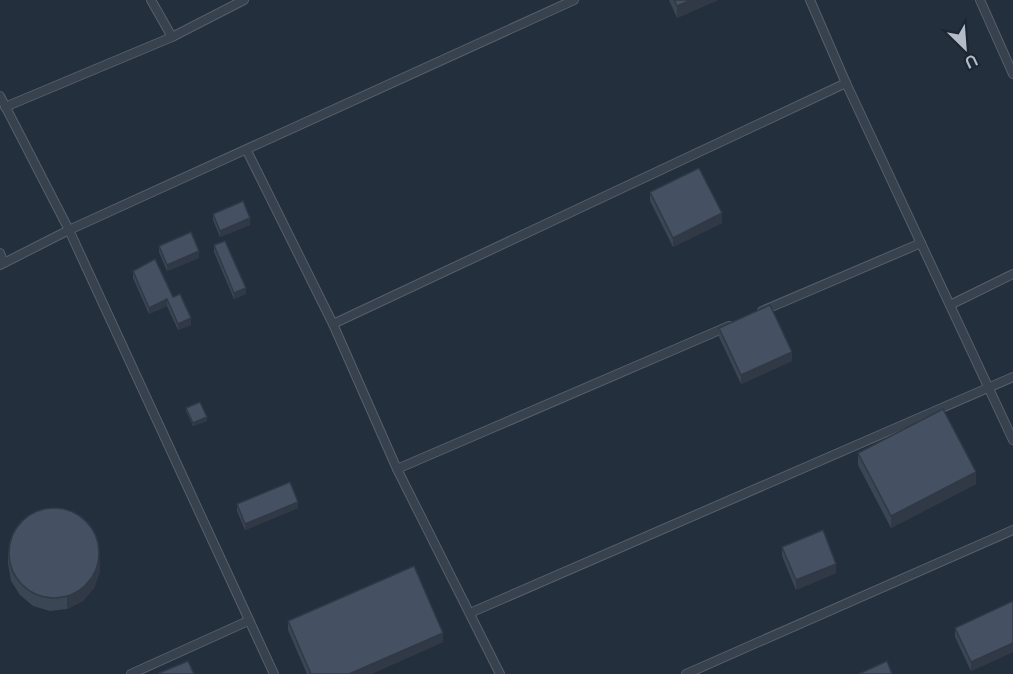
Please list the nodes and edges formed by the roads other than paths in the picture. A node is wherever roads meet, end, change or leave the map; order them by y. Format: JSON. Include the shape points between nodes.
{"nodes":[{"id":1,"x":151,"y":0,"type":"edge"},
{"id":2,"x":244,"y":0,"type":"edge"},
{"id":3,"x":574,"y":0,"type":"edge"},
{"id":4,"x":810,"y":0,"type":"edge"},
{"id":5,"x":981,"y":0,"type":"edge"},
{"id":6,"x":172,"y":36,"type":"junction"},
{"id":7,"x":1013,"y":74,"type":"edge"},
{"id":8,"x":846,"y":82,"type":"junction"},
{"id":9,"x":0,"y":96,"type":"edge"},
{"id":10,"x":5,"y":107,"type":"junction"},
{"id":11,"x":247,"y":151,"type":"junction"},
{"id":12,"x":69,"y":230,"type":"junction"},
{"id":13,"x":921,"y":243,"type":"junction"},
{"id":14,"x":0,"y":254,"type":"edge"},
{"id":15,"x":2,"y":264,"type":"edge"},
{"id":16,"x":1013,"y":274,"type":"edge"},
{"id":17,"x":950,"y":305,"type":"junction"},
{"id":18,"x":758,"y":313,"type":"edge"},
{"id":19,"x":736,"y":323,"type":"edge"},
{"id":20,"x":333,"y":324,"type":"junction"},
{"id":21,"x":1013,"y":377,"type":"edge"},
{"id":22,"x":990,"y":387,"type":"junction"},
{"id":23,"x":1013,"y":440,"type":"edge"},
{"id":24,"x":397,"y":469,"type":"junction"},
{"id":25,"x":1013,"y":530,"type":"edge"},
{"id":26,"x":470,"y":614,"type":"junction"},
{"id":27,"x":248,"y":621,"type":"junction"},
{"id":28,"x":131,"y":674,"type":"edge"},
{"id":29,"x":273,"y":674,"type":"edge"},
{"id":30,"x":500,"y":674,"type":"edge"},
{"id":31,"x":686,"y":674,"type":"edge"}],
"edges":[{"from":1,"to":6,"type":"lane"},
{"from":2,"to":6,"type":"lane"},
{"from":3,"to":11,"type":"lane"},
{"from":4,"to":8,"type":"lane"},
{"from":5,"to":7,"type":"lane"},
{"from":6,"to":10,"type":"lane"},
{"from":8,"to":13,"type":"lane"},
{"from":8,"to":20,"type":"lane"},
{"from":9,"to":10,"type":"lane"},
{"from":10,"to":12,"type":"lane"},
{"from":11,"to":12,"type":"lane"},
{"from":11,"to":20,"type":"lane"},
{"from":12,"to":15,"type":"lane"},
{"from":12,"to":27,"type":"lane"},
{"from":13,"to":17,"type":"lane"},
{"from":13,"to":18,"type":"lane"},
{"from":14,"to":15,"type":"lane"},
{"from":16,"to":17,"type":"lane"},
{"from":17,"to":22,"type":"lane"},
{"from":19,"to":24,"type":"lane"},
{"from":20,"to":24,"type":"lane"},
{"from":21,"to":22,"type":"lane"},
{"from":22,"to":23,"type":"lane"},
{"from":22,"to":26,"type":"lane"},
{"from":24,"to":26,"type":"lane"},
{"from":25,"to":31,"type":"lane"},
{"from":26,"to":30,"type":"lane"},
{"from":27,"to":28,"type":"lane"},
{"from":27,"to":29,"type":"lane"}]}
